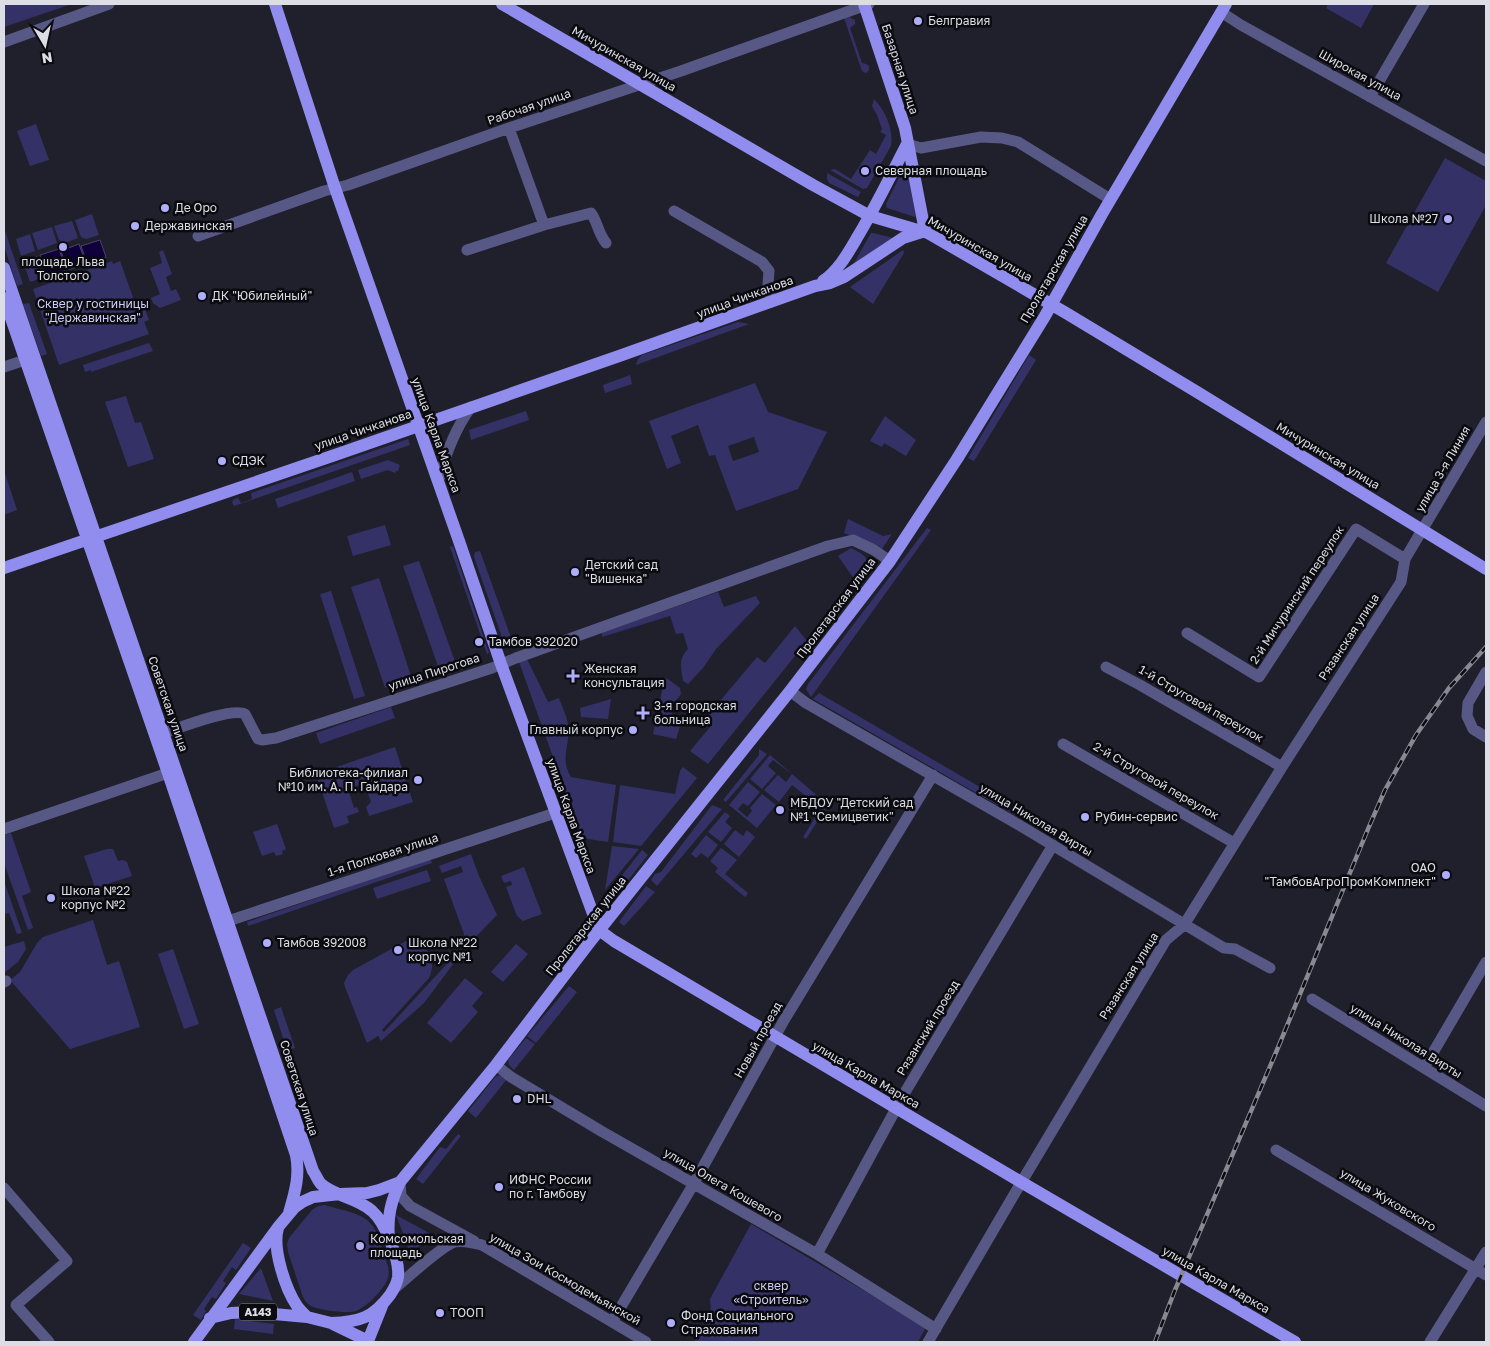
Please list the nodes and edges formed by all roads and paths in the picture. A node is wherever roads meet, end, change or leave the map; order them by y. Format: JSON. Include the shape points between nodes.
{"nodes":[{"id":1,"x":109,"y":4,"type":"edge"},
{"id":2,"x":275,"y":4,"type":"edge"},
{"id":3,"x":502,"y":4,"type":"edge"},
{"id":4,"x":866,"y":4,"type":"edge"},
{"id":5,"x":1424,"y":4,"type":"edge"},
{"id":6,"x":1224,"y":8,"type":"edge"},
{"id":7,"x":4,"y":42,"type":"edge"},
{"id":8,"x":639,"y":84,"type":"junction"},
{"id":9,"x":1370,"y":97,"type":"junction"},
{"id":10,"x":509,"y":128,"type":"junction"},
{"id":11,"x":908,"y":144,"type":"junction"},
{"id":12,"x":1486,"y":160,"type":"edge"},
{"id":13,"x":334,"y":188,"type":"junction"},
{"id":14,"x":1110,"y":199,"type":"junction"},
{"id":15,"x":674,"y":211,"type":"dead end"},
{"id":16,"x":870,"y":216,"type":"junction"},
{"id":17,"x":544,"y":226,"type":"junction"},
{"id":18,"x":925,"y":231,"type":"junction"},
{"id":19,"x":198,"y":236,"type":"dead end"},
{"id":20,"x":606,"y":242,"type":"dead end"},
{"id":21,"x":467,"y":250,"type":"dead end"},
{"id":22,"x":4,"y":268,"type":"edge"},
{"id":23,"x":816,"y":286,"type":"junction"},
{"id":24,"x":4,"y":298,"type":"edge"},
{"id":25,"x":771,"y":302,"type":"junction"},
{"id":26,"x":1051,"y":305,"type":"junction"},
{"id":27,"x":25,"y":360,"type":"junction"},
{"id":28,"x":4,"y":367,"type":"edge"},
{"id":29,"x":471,"y":408,"type":"junction"},
{"id":30,"x":1486,"y":422,"type":"edge"},
{"id":31,"x":418,"y":426,"type":"junction"},
{"id":32,"x":438,"y":482,"type":"junction"},
{"id":33,"x":1423,"y":530,"type":"junction"},
{"id":34,"x":91,"y":537,"type":"junction"},
{"id":35,"x":1405,"y":559,"type":"junction"},
{"id":36,"x":890,"y":561,"type":"junction"},
{"id":37,"x":4,"y":568,"type":"edge"},
{"id":38,"x":1486,"y":569,"type":"edge"},
{"id":39,"x":1187,"y":633,"type":"dead end"},
{"id":40,"x":501,"y":664,"type":"junction"},
{"id":41,"x":1106,"y":666,"type":"dead end"},
{"id":42,"x":1486,"y":672,"type":"edge"},
{"id":43,"x":790,"y":691,"type":"junction"},
{"id":44,"x":164,"y":733,"type":"junction"},
{"id":45,"x":1486,"y":737,"type":"edge"},
{"id":46,"x":1063,"y":744,"type":"dead end"},
{"id":47,"x":1282,"y":767,"type":"junction"},
{"id":48,"x":168,"y":774,"type":"junction"},
{"id":49,"x":933,"y":775,"type":"junction"},
{"id":50,"x":556,"y":813,"type":"junction"},
{"id":51,"x":4,"y":828,"type":"edge"},
{"id":52,"x":1234,"y":843,"type":"junction"},
{"id":53,"x":1053,"y":846,"type":"junction"},
{"id":54,"x":224,"y":922,"type":"junction"},
{"id":55,"x":1184,"y":925,"type":"junction"},
{"id":56,"x":599,"y":930,"type":"junction"},
{"id":57,"x":1486,"y":962,"type":"edge"},
{"id":58,"x":1270,"y":968,"type":"dead end"},
{"id":59,"x":1312,"y":999,"type":"dead end"},
{"id":60,"x":775,"y":1037,"type":"junction"},
{"id":61,"x":496,"y":1065,"type":"junction"},
{"id":62,"x":1424,"y":1068,"type":"junction"},
{"id":63,"x":1486,"y":1106,"type":"edge"},
{"id":64,"x":897,"y":1108,"type":"junction"},
{"id":65,"x":1276,"y":1150,"type":"dead end"},
{"id":66,"x":400,"y":1182,"type":"junction"},
{"id":67,"x":1022,"y":1182,"type":"junction"},
{"id":68,"x":694,"y":1185,"type":"junction"},
{"id":69,"x":4,"y":1188,"type":"edge"},
{"id":70,"x":340,"y":1194,"type":"junction"},
{"id":71,"x":289,"y":1213,"type":"junction"},
{"id":72,"x":279,"y":1226,"type":"junction"},
{"id":73,"x":389,"y":1238,"type":"junction"},
{"id":74,"x":482,"y":1245,"type":"junction"},
{"id":75,"x":1486,"y":1252,"type":"edge"},
{"id":76,"x":816,"y":1254,"type":"junction"},
{"id":77,"x":1481,"y":1272,"type":"edge"},
{"id":78,"x":394,"y":1288,"type":"junction"},
{"id":79,"x":382,"y":1305,"type":"junction"},
{"id":80,"x":308,"y":1317,"type":"junction"},
{"id":81,"x":210,"y":1318,"type":"junction"},
{"id":82,"x":612,"y":1322,"type":"junction"},
{"id":83,"x":331,"y":1323,"type":"junction"},
{"id":84,"x":936,"y":1329,"type":"junction"},
{"id":85,"x":49,"y":1342,"type":"edge"},
{"id":86,"x":194,"y":1342,"type":"edge"},
{"id":87,"x":368,"y":1342,"type":"edge"},
{"id":88,"x":646,"y":1342,"type":"edge"},
{"id":89,"x":928,"y":1342,"type":"edge"},
{"id":90,"x":1295,"y":1342,"type":"edge"},
{"id":91,"x":1430,"y":1342,"type":"edge"}],
"edges":[{"from":1,"to":7,"type":"street"},
{"from":2,"to":13,"type":"main road","name":"улица Карла Маркса"},
{"from":3,"to":8,"type":"main road","name":"Мичуринская улица"},
{"from":4,"to":8,"type":"street","name":"Рабочая улица"},
{"from":4,"to":11,"type":"main road","name":"Базарная улица"},
{"from":5,"to":9,"type":"street"},
{"from":6,"to":9,"type":"street","name":"Широкая улица"},
{"from":6,"to":14,"type":"main road","name":"Пролетарская улица"},
{"from":8,"to":10,"type":"street","name":"Рабочая улица"},
{"from":8,"to":16,"type":"main road","name":"Мичуринская улица"},
{"from":9,"to":12,"type":"street","name":"Широкая улица"},
{"from":10,"to":13,"type":"street","name":"Рабочая улица"},
{"from":10,"to":17,"type":"street"},
{"from":11,"to":14,"type":"street","via":[[921,148],[981,137],[1018,142]]},
{"from":11,"to":16,"type":"main road"},
{"from":11,"to":18,"type":"main road","name":"Базарная улица"},
{"from":13,"to":19,"type":"street","name":"Рабочая улица"},
{"from":13,"to":31,"type":"main road","name":"улица Карла Маркса"},
{"from":14,"to":26,"type":"main road","name":"Пролетарская улица"},
{"from":15,"to":25,"type":"street","via":[[762,262],[769,270]]},
{"from":16,"to":18,"type":"main road","name":"Мичуринская улица"},
{"from":16,"to":23,"type":"main road","via":[[840,266]]},
{"from":17,"to":20,"type":"street","via":[[591,213],[597,221],[601,238]]},
{"from":17,"to":21,"type":"street"},
{"from":18,"to":23,"type":"main road","name":"улица Чичканова","via":[[903,238],[844,277]]},
{"from":18,"to":26,"type":"main road","name":"Мичуринская улица"},
{"from":22,"to":34,"type":"main road","name":"Советская улица"},
{"from":23,"to":25,"type":"main road","name":"улица Чичканова"},
{"from":24,"to":27,"type":"main road"},
{"from":25,"to":29,"type":"main road","name":"улица Чичканова"},
{"from":26,"to":33,"type":"main road","name":"Мичуринская улица"},
{"from":26,"to":36,"type":"main road","name":"Пролетарская улица"},
{"from":27,"to":28,"type":"street"},
{"from":27,"to":34,"type":"main road"},
{"from":29,"to":31,"type":"main road","name":"улица Чичканова"},
{"from":29,"to":32,"type":"street","via":[[446,452]]},
{"from":30,"to":33,"type":"street","name":"улица 3-я Линия"},
{"from":31,"to":32,"type":"main road","name":"улица Карла Маркса"},
{"from":31,"to":34,"type":"main road","name":"улица Чичканова"},
{"from":32,"to":40,"type":"main road","name":"улица Карла Маркса"},
{"from":33,"to":35,"type":"street","name":"Рязанская улица"},
{"from":33,"to":38,"type":"main road","name":"Мичуринская улица"},
{"from":34,"to":37,"type":"main road","name":"улица Чичканова"},
{"from":34,"to":44,"type":"main road","name":"Советская улица"},
{"from":34,"to":48,"type":"main road"},
{"from":35,"to":39,"type":"street","name":"2-й Мичуринский переулок","via":[[1356,530],[1259,677]]},
{"from":35,"to":47,"type":"street","name":"Рязанская улица","via":[[1401,582]]},
{"from":36,"to":40,"type":"street","name":"улица Пирогова","via":[[853,540],[828,546]]},
{"from":36,"to":43,"type":"main road","name":"Пролетарская улица"},
{"from":40,"to":44,"type":"street","name":"улица Пирогова","via":[[276,738],[258,739],[245,714],[240,712]]},
{"from":40,"to":50,"type":"main road","name":"улица Карла Маркса"},
{"from":41,"to":47,"type":"street","name":"1-й Струговой переулок"},
{"from":42,"to":45,"type":"street","via":[[1468,703],[1467,716],[1472,729]]},
{"from":43,"to":49,"type":"street","name":"улица Николая Вирты","via":[[806,704]]},
{"from":43,"to":56,"type":"main road","name":"Пролетарская улица"},
{"from":44,"to":54,"type":"main road","name":"Советская улица"},
{"from":46,"to":52,"type":"street","name":"2-й Струговой переулок"},
{"from":47,"to":52,"type":"street","name":"Рязанская улица"},
{"from":48,"to":51,"type":"street"},
{"from":48,"to":54,"type":"main road"},
{"from":49,"to":53,"type":"street","name":"улица Николая Вирты"},
{"from":49,"to":60,"type":"street","name":"Новый проезд"},
{"from":50,"to":54,"type":"street","name":"1-я Полковая улица"},
{"from":50,"to":56,"type":"main road","name":"улица Карла Маркса"},
{"from":52,"to":55,"type":"street","name":"Рязанская улица"},
{"from":53,"to":55,"type":"street","name":"улица Николая Вирты"},
{"from":53,"to":64,"type":"street","name":"Рязанский проезд"},
{"from":54,"to":70,"type":"main road","name":"Советская улица","via":[[313,1171],[320,1183]]},
{"from":54,"to":71,"type":"main road","via":[[296,1155],[299,1170]]},
{"from":55,"to":58,"type":"street","name":"улица Николая Вирты","via":[[1224,948],[1236,950]]},
{"from":55,"to":67,"type":"street","name":"Рязанская улица","via":[[1166,940]]},
{"from":56,"to":60,"type":"main road","name":"улица Карла Маркса"},
{"from":56,"to":61,"type":"main road","name":"Пролетарская улица"},
{"from":57,"to":62,"type":"street"},
{"from":59,"to":62,"type":"street","name":"улица Николая Вирты"},
{"from":60,"to":64,"type":"main road","name":"улица Карла Маркса"},
{"from":60,"to":68,"type":"street","name":"Новый проезд"},
{"from":61,"to":66,"type":"main road","name":"Пролетарская улица"},
{"from":61,"to":68,"type":"street","name":"улица Олега Кошевого","via":[[601,1132]]},
{"from":62,"to":63,"type":"street","name":"улица Николая Вирты"},
{"from":64,"to":67,"type":"main road","name":"улица Карла Маркса"},
{"from":64,"to":76,"type":"street","name":"Рязанский проезд"},
{"from":65,"to":77,"type":"street","name":"улица Жуковского"},
{"from":66,"to":70,"type":"main road","via":[[367,1193]]},
{"from":66,"to":73,"type":"main road","via":[[389,1212]]},
{"from":66,"to":74,"type":"street","via":[[401,1196],[410,1206]]},
{"from":67,"to":84,"type":"street","name":"Рязанская улица"},
{"from":67,"to":90,"type":"main road","name":"улица Карла Маркса"},
{"from":68,"to":76,"type":"street","name":"улица Олега Кошевого"},
{"from":68,"to":82,"type":"street","name":"Новый проезд"},
{"from":69,"to":85,"type":"street","via":[[67,1261],[16,1305]]},
{"from":70,"to":71,"type":"main road","via":[[313,1197]]},
{"from":70,"to":73,"type":"main road","via":[[373,1211]]},
{"from":71,"to":72,"type":"main road"},
{"from":72,"to":80,"type":"main road","via":[[275,1237],[278,1258],[291,1295]]},
{"from":72,"to":81,"type":"main road"},
{"from":73,"to":78,"type":"main road","via":[[398,1265]]},
{"from":74,"to":78,"type":"street","name":"улица Зои Космодемьянской","via":[[454,1242]]},
{"from":74,"to":82,"type":"street","name":"улица Зои Космодемьянской"},
{"from":75,"to":77,"type":"street"},
{"from":76,"to":84,"type":"street","name":"улица Олега Кошевого"},
{"from":77,"to":91,"type":"street"},
{"from":78,"to":79,"type":"main road"},
{"from":79,"to":83,"type":"main road","via":[[357,1321]]},
{"from":79,"to":87,"type":"main road"},
{"from":80,"to":81,"type":"main road","number":"А143","via":[[252,1312]]},
{"from":80,"to":83,"type":"main road"},
{"from":81,"to":86,"type":"main road"},
{"from":82,"to":88,"type":"street","name":"улица Зои Космодемьянской"},
{"from":83,"to":87,"type":"main road"},
{"from":84,"to":89,"type":"street","name":"Рязанская улица"}]}
